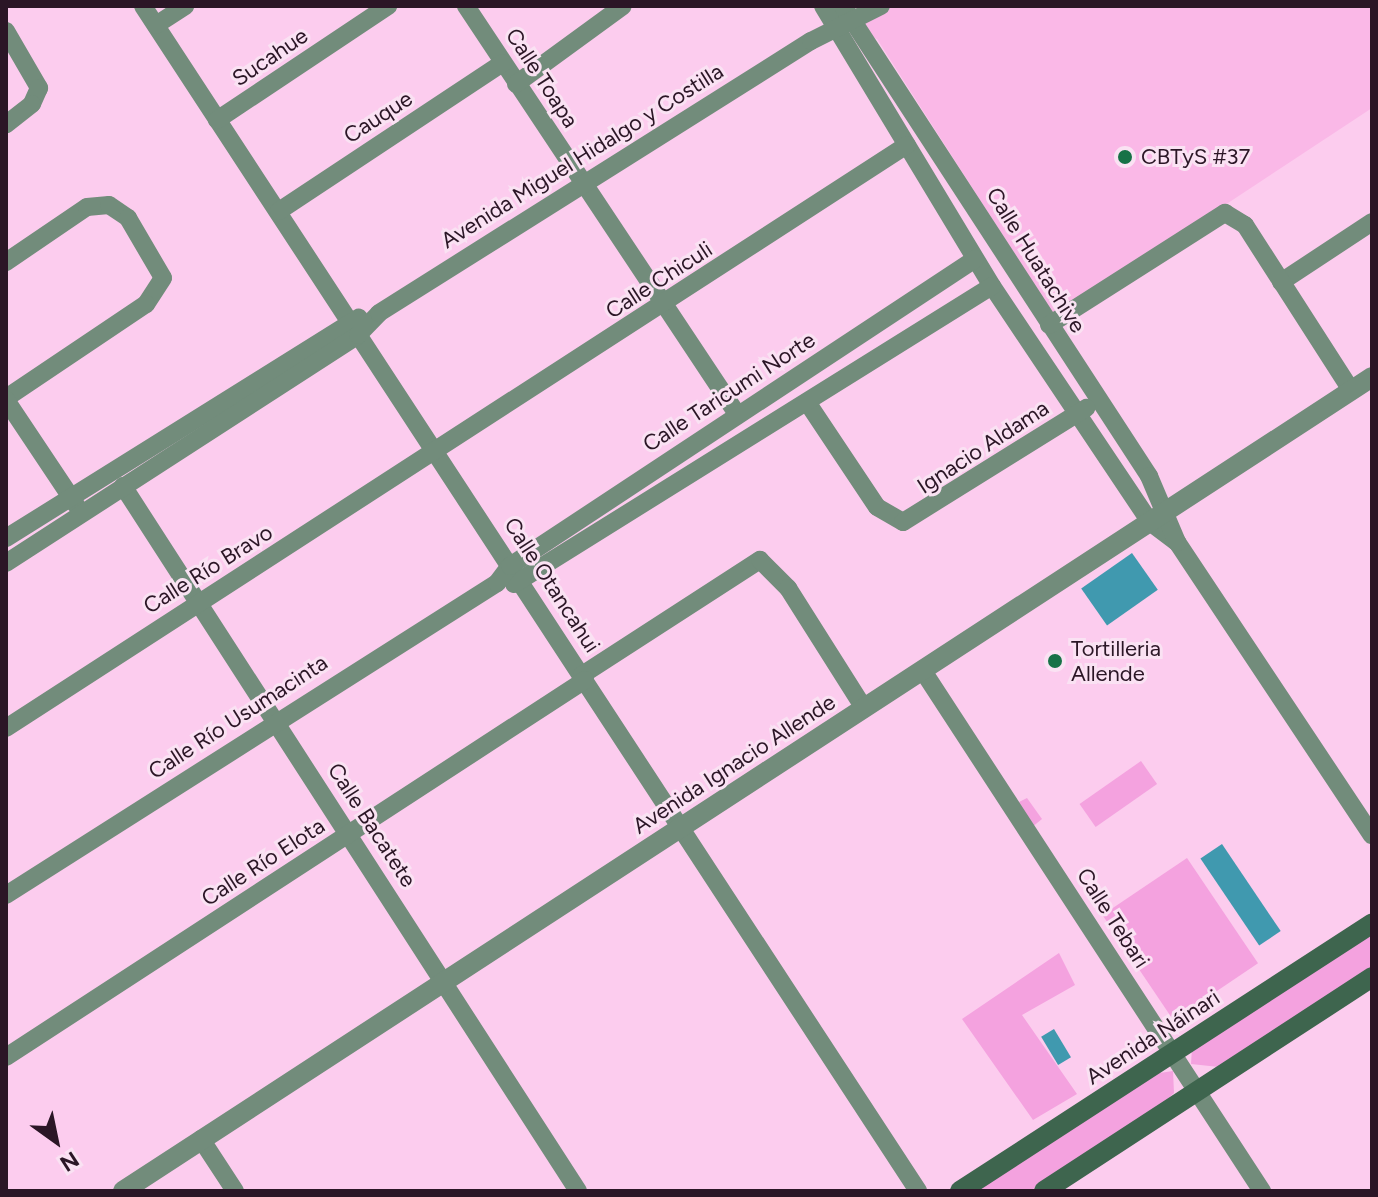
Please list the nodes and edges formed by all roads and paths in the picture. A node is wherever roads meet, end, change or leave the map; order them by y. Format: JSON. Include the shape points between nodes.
{"nodes":[{"id":1,"x":143,"y":6,"type":"edge"},
{"id":2,"x":185,"y":6,"type":"edge"},
{"id":3,"x":388,"y":6,"type":"edge"},
{"id":4,"x":466,"y":6,"type":"edge"},
{"id":5,"x":623,"y":6,"type":"edge"},
{"id":6,"x":881,"y":6,"type":"edge"},
{"id":7,"x":848,"y":10,"type":"edge"},
{"id":8,"x":829,"y":19,"type":"edge"},
{"id":9,"x":156,"y":25,"type":"junction"},
{"id":10,"x":6,"y":31,"type":"edge"},
{"id":11,"x":503,"y":63,"type":"junction"},
{"id":12,"x":516,"y":84,"type":"junction"},
{"id":13,"x":217,"y":120,"type":"junction"},
{"id":14,"x":6,"y":124,"type":"edge"},
{"id":15,"x":907,"y":145,"type":"junction"},
{"id":16,"x":582,"y":185,"type":"junction"},
{"id":17,"x":279,"y":211,"type":"junction"},
{"id":18,"x":1372,"y":222,"type":"edge"},
{"id":19,"x":975,"y":259,"type":"junction"},
{"id":20,"x":6,"y":262,"type":"edge"},
{"id":21,"x":1281,"y":282,"type":"junction"},
{"id":22,"x":992,"y":286,"type":"junction"},
{"id":23,"x":666,"y":305,"type":"junction"},
{"id":24,"x":1049,"y":325,"type":"junction"},
{"id":25,"x":353,"y":327,"type":"junction"},
{"id":26,"x":1372,"y":377,"type":"edge"},
{"id":27,"x":1351,"y":390,"type":"junction"},
{"id":28,"x":6,"y":399,"type":"edge"},
{"id":29,"x":1097,"y":400,"type":"junction"},
{"id":30,"x":807,"y":402,"type":"junction"},
{"id":31,"x":1077,"y":414,"type":"junction"},
{"id":32,"x":738,"y":415,"type":"junction"},
{"id":33,"x":437,"y":455,"type":"junction"},
{"id":34,"x":123,"y":486,"type":"junction"},
{"id":35,"x":71,"y":496,"type":"junction"},
{"id":36,"x":1169,"y":509,"type":"junction"},
{"id":37,"x":82,"y":513,"type":"junction"},
{"id":38,"x":1150,"y":522,"type":"junction"},
{"id":39,"x":6,"y":538,"type":"edge"},
{"id":40,"x":1177,"y":542,"type":"junction"},
{"id":41,"x":6,"y":563,"type":"edge"},
{"id":42,"x":510,"y":566,"type":"junction"},
{"id":43,"x":497,"y":583,"type":"junction"},
{"id":44,"x":523,"y":585,"type":"junction"},
{"id":45,"x":198,"y":602,"type":"junction"},
{"id":46,"x":923,"y":671,"type":"junction"},
{"id":47,"x":584,"y":678,"type":"junction"},
{"id":48,"x":864,"y":708,"type":"junction"},
{"id":49,"x":275,"y":720,"type":"junction"},
{"id":50,"x":6,"y":728,"type":"edge"},
{"id":51,"x":682,"y":826,"type":"junction"},
{"id":52,"x":349,"y":834,"type":"junction"},
{"id":53,"x":1372,"y":835,"type":"edge"},
{"id":54,"x":6,"y":895,"type":"edge"},
{"id":55,"x":1372,"y":923,"type":"edge"},
{"id":56,"x":1372,"y":977,"type":"edge"},
{"id":57,"x":445,"y":980,"type":"junction"},
{"id":58,"x":9,"y":1049,"type":"edge"},
{"id":59,"x":1172,"y":1053,"type":"junction"},
{"id":60,"x":1197,"y":1090,"type":"junction"},
{"id":61,"x":201,"y":1139,"type":"junction"},
{"id":62,"x":123,"y":1191,"type":"edge"},
{"id":63,"x":235,"y":1191,"type":"edge"},
{"id":64,"x":578,"y":1191,"type":"edge"},
{"id":65,"x":918,"y":1191,"type":"edge"},
{"id":66,"x":960,"y":1191,"type":"edge"},
{"id":67,"x":1044,"y":1191,"type":"edge"},
{"id":68,"x":1262,"y":1191,"type":"edge"}],
"edges":[{"from":1,"to":9,"type":"street","name":"Calle Otancahui"},
{"from":2,"to":9,"type":"street"},
{"from":3,"to":13,"type":"street","name":"Sucahue"},
{"from":4,"to":11,"type":"street","name":"Calle Toapa"},
{"from":5,"to":12,"type":"street"},
{"from":6,"to":7,"type":"street","name":"Avenida Miguel Hidalgo y Costilla"},
{"from":7,"to":8,"type":"street","name":"Avenida Miguel Hidalgo y Costilla"},
{"from":7,"to":24,"type":"street","name":"Calle Huatachive"},
{"from":8,"to":15,"type":"street","name":"Calle Huatachive"},
{"from":8,"to":16,"type":"street","name":"Avenida Miguel Hidalgo y Costilla","via":[[811,41]]},
{"from":9,"to":13,"type":"street","name":"Calle Otancahui"},
{"from":10,"to":14,"type":"street","via":[[23,51],[39,88],[32,104]]},
{"from":11,"to":12,"type":"street","name":"Calle Toapa"},
{"from":11,"to":17,"type":"street","name":"Cauque"},
{"from":12,"to":16,"type":"street","name":"Calle Toapa"},
{"from":13,"to":17,"type":"street","name":"Calle Otancahui"},
{"from":15,"to":19,"type":"street","name":"Calle Huatachive"},
{"from":15,"to":23,"type":"street","name":"Calle Chiculi"},
{"from":16,"to":23,"type":"street","name":"Calle Toapa"},
{"from":16,"to":25,"type":"street","name":"Avenida Miguel Hidalgo y Costilla"},
{"from":17,"to":25,"type":"street","name":"Calle Otancahui"},
{"from":18,"to":21,"type":"street"},
{"from":19,"to":22,"type":"street","name":"Calle Huatachive"},
{"from":19,"to":32,"type":"street","name":"Calle Taricumi Norte"},
{"from":20,"to":28,"type":"street","via":[[99,205],[120,210],[163,278],[154,295]]},
{"from":21,"to":24,"type":"street","via":[[1245,225],[1225,213]]},
{"from":21,"to":27,"type":"street"},
{"from":22,"to":30,"type":"street"},
{"from":22,"to":31,"type":"street","name":"Calle Huatachive"},
{"from":23,"to":32,"type":"street","name":"Calle Toapa"},
{"from":23,"to":33,"type":"street","name":"Calle Chiculi"},
{"from":24,"to":29,"type":"street","name":"Calle Huatachive"},
{"from":25,"to":33,"type":"street","name":"Calle Otancahui"},
{"from":25,"to":34,"type":"street","name":"Avenida Miguel Hidalgo y Costilla"},
{"from":25,"to":35,"type":"street","name":"Avenida Miguel Hidalgo y Costilla"},
{"from":26,"to":27,"type":"street","name":"Avenida Ignacio Allende"},
{"from":27,"to":36,"type":"street","name":"Avenida Ignacio Allende"},
{"from":28,"to":35,"type":"street"},
{"from":29,"to":31,"type":"street","name":"Ignacio Aldama"},
{"from":29,"to":36,"type":"street","name":"Calle Huatachive"},
{"from":30,"to":31,"type":"street","name":"Ignacio Aldama","via":[[877,507],[903,522]]},
{"from":30,"to":44,"type":"street"},
{"from":31,"to":38,"type":"street","name":"Calle Huatachive"},
{"from":32,"to":42,"type":"street","name":"Calle Taricumi Norte"},
{"from":33,"to":42,"type":"street","name":"Calle Otancahui"},
{"from":33,"to":45,"type":"street","name":"Calle Río Bravo"},
{"from":34,"to":37,"type":"street","name":"Avenida Miguel Hidalgo y Costilla"},
{"from":34,"to":45,"type":"street","name":"Calle Bacatete"},
{"from":35,"to":37,"type":"street"},
{"from":35,"to":39,"type":"street","name":"Avenida Miguel Hidalgo y Costilla"},
{"from":36,"to":38,"type":"street","name":"Avenida Ignacio Allende"},
{"from":36,"to":40,"type":"street","name":"Calle Huatachive"},
{"from":37,"to":41,"type":"street","name":"Avenida Miguel Hidalgo y Costilla"},
{"from":38,"to":40,"type":"street","name":"Calle Huatachive"},
{"from":38,"to":46,"type":"street","name":"Avenida Ignacio Allende"},
{"from":40,"to":53,"type":"street","name":"Calle Huatachive"},
{"from":42,"to":43,"type":"street","name":"Calle Río Usumacinta"},
{"from":42,"to":44,"type":"street","name":"Calle Otancahui"},
{"from":43,"to":44,"type":"street"},
{"from":43,"to":49,"type":"street","name":"Calle Río Usumacinta"},
{"from":44,"to":47,"type":"street","name":"Calle Otancahui"},
{"from":45,"to":49,"type":"street","name":"Calle Bacatete"},
{"from":45,"to":50,"type":"street","name":"Calle Río Bravo"},
{"from":46,"to":48,"type":"street","name":"Avenida Ignacio Allende"},
{"from":46,"to":59,"type":"street","name":"Calle Tebari"},
{"from":47,"to":48,"type":"street","name":"Calle Río Elota","via":[[760,560],[788,588]]},
{"from":47,"to":51,"type":"street","name":"Calle Otancahui"},
{"from":47,"to":52,"type":"street","name":"Calle Río Elota"},
{"from":48,"to":51,"type":"street","name":"Avenida Ignacio Allende"},
{"from":49,"to":52,"type":"street","name":"Calle Bacatete"},
{"from":49,"to":54,"type":"street","name":"Calle Río Usumacinta"},
{"from":51,"to":57,"type":"street","name":"Avenida Ignacio Allende"},
{"from":51,"to":65,"type":"street","name":"Calle Otancahui"},
{"from":52,"to":57,"type":"street","name":"Calle Bacatete"},
{"from":52,"to":58,"type":"street","name":"Calle Río Elota"},
{"from":55,"to":59,"type":"main road","name":"Avenida Náinari"},
{"from":56,"to":60,"type":"main road"},
{"from":57,"to":61,"type":"street","name":"Avenida Ignacio Allende"},
{"from":57,"to":64,"type":"street","name":"Calle Bacatete"},
{"from":59,"to":60,"type":"street","name":"Calle Tebari"},
{"from":59,"to":66,"type":"main road","name":"Avenida Náinari"},
{"from":60,"to":67,"type":"main road"},
{"from":60,"to":68,"type":"street","name":"Calle Tebari"},
{"from":61,"to":62,"type":"street","name":"Avenida Ignacio Allende"},
{"from":61,"to":63,"type":"street"}]}
